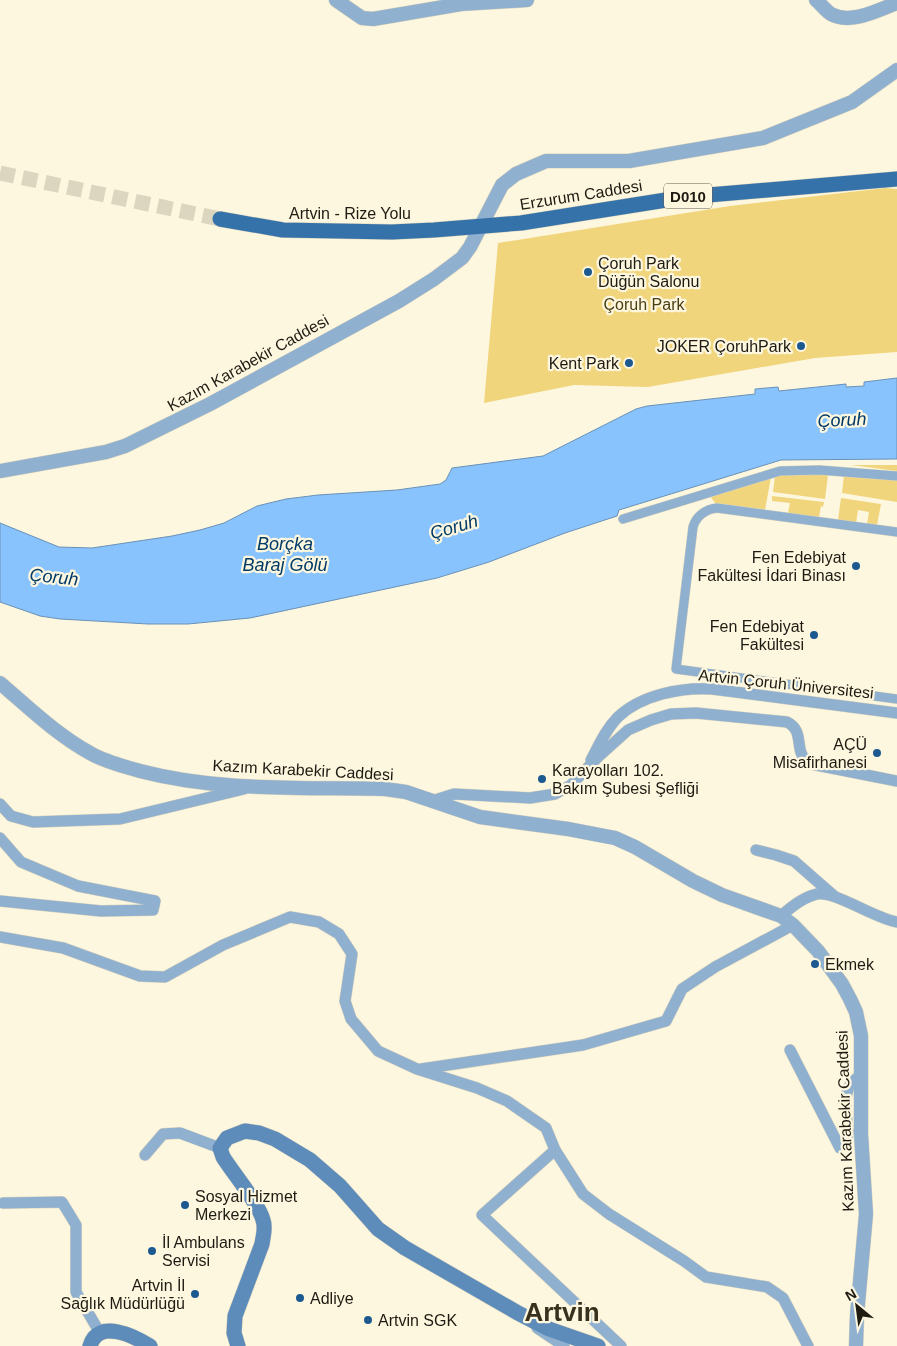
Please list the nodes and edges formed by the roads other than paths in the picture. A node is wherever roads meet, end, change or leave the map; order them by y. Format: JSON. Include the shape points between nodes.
{"nodes":[{"id":1,"x":336,"y":0,"type":"edge"},
{"id":2,"x":527,"y":0,"type":"edge"},
{"id":3,"x":816,"y":0,"type":"edge"},
{"id":4,"x":897,"y":3,"type":"edge"},
{"id":5,"x":897,"y":70,"type":"edge"},
{"id":6,"x":897,"y":179,"type":"edge"},
{"id":7,"x":220,"y":219,"type":"tunnel mouth"},
{"id":8,"x":480,"y":226,"type":"junction"},
{"id":9,"x":0,"y":471,"type":"edge"},
{"id":10,"x":897,"y":476,"type":"edge"},
{"id":11,"x":623,"y":519,"type":"dead end"},
{"id":12,"x":897,"y":532,"type":"edge"},
{"id":13,"x":0,"y":683,"type":"edge"},
{"id":14,"x":897,"y":699,"type":"edge"},
{"id":15,"x":897,"y":713,"type":"edge"},
{"id":16,"x":587,"y":768,"type":"junction"},
{"id":17,"x":897,"y":781,"type":"edge"},
{"id":18,"x":252,"y":787,"type":"junction"},
{"id":19,"x":432,"y":801,"type":"junction"},
{"id":20,"x":0,"y":804,"type":"edge"},
{"id":21,"x":0,"y":838,"type":"edge"},
{"id":22,"x":756,"y":850,"type":"dead end"},
{"id":23,"x":834,"y":896,"type":"junction"},
{"id":24,"x":0,"y":901,"type":"edge"},
{"id":25,"x":781,"y":916,"type":"junction"},
{"id":26,"x":897,"y":922,"type":"edge"},
{"id":27,"x":793,"y":925,"type":"junction"},
{"id":28,"x":0,"y":937,"type":"edge"},
{"id":29,"x":790,"y":1050,"type":"dead end"},
{"id":30,"x":417,"y":1069,"type":"junction"},
{"id":31,"x":862,"y":1076,"type":"junction"},
{"id":32,"x":220,"y":1148,"type":"junction"},
{"id":33,"x":555,"y":1150,"type":"junction"},
{"id":34,"x":145,"y":1156,"type":"dead end"},
{"id":35,"x":3,"y":1203,"type":"dead end"},
{"id":36,"x":518,"y":1314,"type":"junction"},
{"id":37,"x":100,"y":1333,"type":"junction"},
{"id":38,"x":90,"y":1346,"type":"edge"},
{"id":39,"x":150,"y":1346,"type":"edge"},
{"id":40,"x":238,"y":1346,"type":"edge"},
{"id":41,"x":564,"y":1346,"type":"edge"},
{"id":42,"x":598,"y":1346,"type":"edge"},
{"id":43,"x":621,"y":1346,"type":"edge"},
{"id":44,"x":808,"y":1346,"type":"edge"},
{"id":45,"x":856,"y":1346,"type":"edge"}],
"edges":[{"from":1,"to":2,"type":"street","via":[[362,18],[373,19],[461,4]]},
{"from":3,"to":4,"type":"street","via":[[830,13],[842,17],[856,17]]},
{"from":5,"to":8,"type":"street","name":"Kazım Karabekir Caddesi","via":[[852,102],[763,138],[629,161],[546,161],[516,174],[502,185]]},
{"from":6,"to":8,"type":"main road","name":"Erzurum Caddesi","number":"D010","via":[[685,197]]},
{"from":7,"to":8,"type":"main road","name":"Artvin - Rize Yolu","number":"D010","via":[[283,230],[392,232]]},
{"from":8,"to":9,"type":"street","name":"Kazım Karabekir Caddesi","via":[[462,258],[434,279],[166,427],[106,452]]},
{"from":10,"to":11,"type":"street","via":[[819,470],[780,471]]},
{"from":12,"to":14,"type":"street","via":[[717,508],[706,511],[697,518],[693,527],[676,669]]},
{"from":13,"to":18,"type":"street","name":"Kazım Karabekir Caddesi","via":[[68,739],[106,761],[174,778]]},
{"from":15,"to":16,"type":"street","name":"Artvin Çoruh Üniversitesi","via":[[712,689],[676,692],[640,702],[623,713],[609,728]]},
{"from":16,"to":17,"type":"street","via":[[637,725],[671,714],[696,713],[787,722],[798,731],[800,751],[811,764]]},
{"from":16,"to":19,"type":"street","via":[[571,785],[544,797],[454,794]]},
{"from":18,"to":19,"type":"street","name":"Kazım Karabekir Caddesi","via":[[385,789]]},
{"from":18,"to":20,"type":"street","via":[[120,819],[33,822],[11,816]]},
{"from":19,"to":25,"type":"street","name":"Kazım Karabekir Caddesi","via":[[480,818],[615,838],[722,895]]},
{"from":21,"to":24,"type":"street","via":[[21,862],[78,886],[155,901],[153,910],[101,911]]},
{"from":22,"to":23,"type":"street","via":[[794,861]]},
{"from":23,"to":25,"type":"street","via":[[808,897]]},
{"from":23,"to":26,"type":"street","via":[[880,918]]},
{"from":25,"to":27,"type":"street","name":"Kazım Karabekir Caddesi"},
{"from":27,"to":30,"type":"street","via":[[715,967],[682,989],[666,1021],[582,1045]]},
{"from":27,"to":31,"type":"street","name":"Kazım Karabekir Caddesi","via":[[818,950],[853,1006],[861,1036]]},
{"from":28,"to":30,"type":"street","via":[[63,948],[140,976],[165,977],[223,945],[290,917],[319,922],[339,934],[352,954],[345,1000],[351,1020],[378,1052]]},
{"from":29,"to":31,"type":"street","via":[[840,1148],[848,1133],[847,1090],[852,1081]]},
{"from":30,"to":33,"type":"street","via":[[478,1088],[507,1101],[546,1128]]},
{"from":31,"to":45,"type":"street","name":"Kazım Karabekir Caddesi","via":[[861,1134],[866,1214]]},
{"from":32,"to":34,"type":"street","via":[[180,1133],[163,1134]]},
{"from":32,"to":36,"type":"main road","via":[[227,1138],[245,1131],[275,1139],[326,1173],[378,1229],[424,1260]]},
{"from":32,"to":40,"type":"main road","via":[[222,1157],[264,1220],[262,1244],[235,1316],[234,1333]]},
{"from":33,"to":43,"type":"street","via":[[482,1215]]},
{"from":33,"to":44,"type":"street","via":[[583,1194],[706,1277],[767,1287],[783,1298]]},
{"from":35,"to":37,"type":"street","via":[[62,1202],[76,1225],[76,1292]]},
{"from":36,"to":41,"type":"street"},
{"from":36,"to":42,"type":"main road"},
{"from":37,"to":38,"type":"main road"},
{"from":37,"to":39,"type":"main road","via":[[119,1332]]}]}
